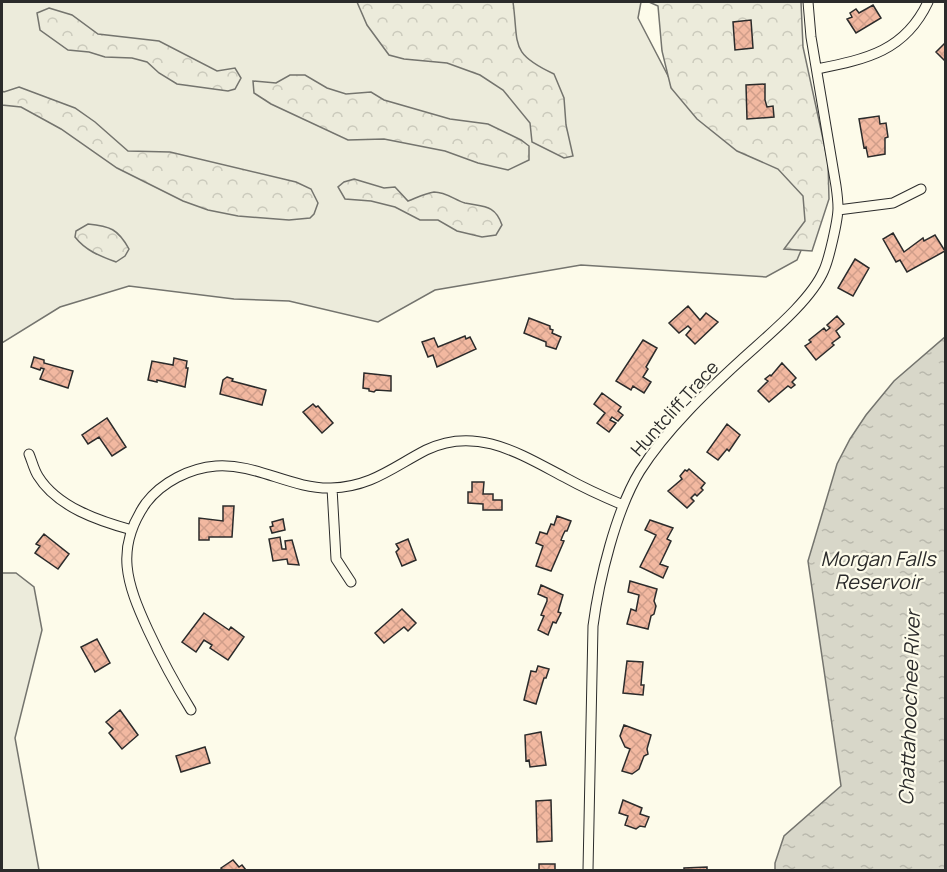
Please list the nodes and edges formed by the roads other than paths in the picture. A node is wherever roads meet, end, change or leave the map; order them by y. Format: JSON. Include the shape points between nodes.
{"nodes":[{"id":1,"x":808,"y":2,"type":"edge"},
{"id":2,"x":928,"y":2,"type":"edge"},
{"id":3,"x":817,"y":69,"type":"junction"},
{"id":4,"x":921,"y":189,"type":"dead end"},
{"id":5,"x":838,"y":210,"type":"junction"},
{"id":6,"x":29,"y":454,"type":"dead end"},
{"id":7,"x":332,"y":488,"type":"junction"},
{"id":8,"x":623,"y":505,"type":"junction"},
{"id":9,"x":132,"y":530,"type":"junction"},
{"id":10,"x":351,"y":582,"type":"dead end"},
{"id":11,"x":191,"y":710,"type":"dead end"},
{"id":12,"x":588,"y":870,"type":"edge"}],
"edges":[{"from":1,"to":3,"type":"street","name":"Huntcliff Trace"},
{"from":2,"to":3,"type":"street","via":[[912,30],[896,44],[858,61]]},
{"from":3,"to":5,"type":"street","name":"Huntcliff Trace"},
{"from":4,"to":5,"type":"street","via":[[893,203]]},
{"from":5,"to":8,"type":"street","name":"Huntcliff Trace","via":[[824,271],[803,301],[715,384],[662,441],[640,471]]},
{"from":6,"to":9,"type":"street","via":[[37,475],[60,499],[104,522]]},
{"from":7,"to":8,"type":"street","via":[[376,479],[439,444],[472,440],[510,448]]},
{"from":7,"to":9,"type":"street","via":[[298,484],[230,466],[202,468],[163,486],[151,497]]},
{"from":7,"to":10,"type":"street","via":[[336,559]]},
{"from":8,"to":12,"type":"street","name":"Huntcliff Trace","via":[[598,590],[594,626]]},
{"from":9,"to":11,"type":"street","via":[[126,564],[133,596],[167,672]]}]}
